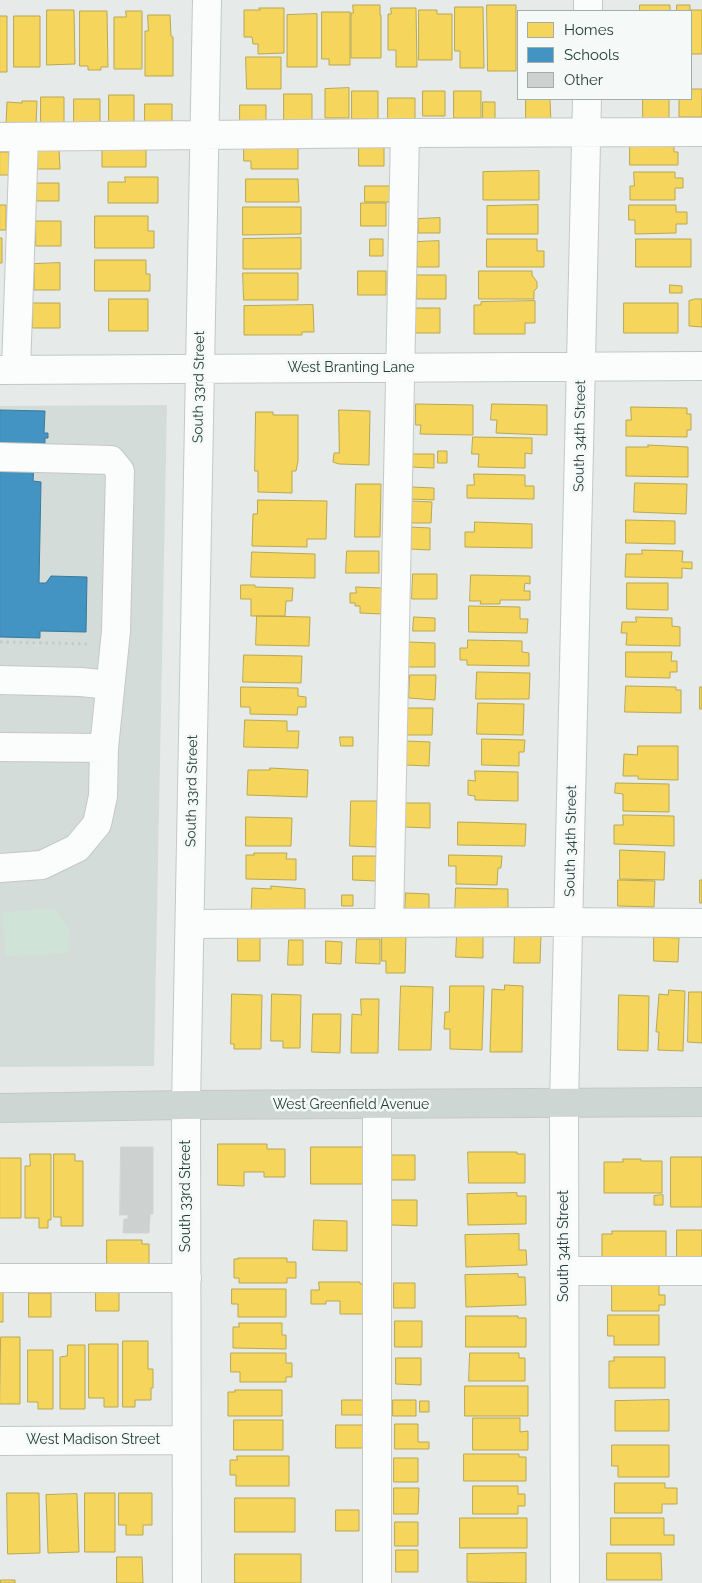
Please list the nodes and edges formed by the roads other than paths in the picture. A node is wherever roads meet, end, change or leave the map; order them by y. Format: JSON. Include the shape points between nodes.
{"nodes":[{"id":1,"x":207,"y":0,"type":"edge"},
{"id":2,"x":587,"y":100,"type":"edge"},
{"id":3,"x":702,"y":132,"type":"edge"},
{"id":4,"x":405,"y":133,"type":"junction"},
{"id":5,"x":587,"y":133,"type":"junction"},
{"id":6,"x":204,"y":135,"type":"junction"},
{"id":7,"x":12,"y":137,"type":"edge"},
{"id":8,"x":702,"y":366,"type":"edge"},
{"id":9,"x":400,"y":368,"type":"junction"},
{"id":10,"x":581,"y":368,"type":"junction"},
{"id":11,"x":199,"y":369,"type":"junction"},
{"id":12,"x":8,"y":370,"type":"edge"},
{"id":13,"x":0,"y":457,"type":"edge"},
{"id":14,"x":0,"y":680,"type":"edge"},
{"id":15,"x":110,"y":685,"type":"junction"},
{"id":16,"x":0,"y":747,"type":"edge"},
{"id":17,"x":104,"y":748,"type":"junction"},
{"id":18,"x":0,"y":868,"type":"edge"},
{"id":19,"x":569,"y":922,"type":"junction"},
{"id":20,"x":389,"y":923,"type":"junction"},
{"id":21,"x":702,"y":923,"type":"edge"},
{"id":22,"x":190,"y":924,"type":"junction"},
{"id":23,"x":702,"y":1102,"type":"edge"},
{"id":24,"x":564,"y":1104,"type":"junction"},
{"id":25,"x":186,"y":1105,"type":"junction"},
{"id":26,"x":377,"y":1105,"type":"junction"},
{"id":27,"x":0,"y":1108,"type":"edge"},
{"id":28,"x":564,"y":1271,"type":"junction"},
{"id":29,"x":702,"y":1271,"type":"edge"},
{"id":30,"x":0,"y":1278,"type":"edge"},
{"id":31,"x":187,"y":1278,"type":"junction"},
{"id":32,"x":186,"y":1440,"type":"junction"},
{"id":33,"x":0,"y":1441,"type":"edge"},
{"id":34,"x":187,"y":1583,"type":"edge"},
{"id":35,"x":378,"y":1583,"type":"edge"},
{"id":36,"x":565,"y":1583,"type":"edge"}],
"edges":[{"from":1,"to":6,"type":"street","name":"South 33rd Street"},
{"from":2,"to":5,"type":"street","name":"South 34th Street"},
{"from":3,"to":5,"type":"street"},
{"from":4,"to":5,"type":"street"},
{"from":4,"to":6,"type":"street"},
{"from":4,"to":9,"type":"street"},
{"from":5,"to":10,"type":"street","name":"South 34th Street"},
{"from":6,"to":7,"type":"street"},
{"from":6,"to":11,"type":"street","name":"South 33rd Street"},
{"from":7,"to":12,"type":"street"},
{"from":8,"to":10,"type":"street","name":"West Branting Lane"},
{"from":9,"to":10,"type":"street","name":"West Branting Lane"},
{"from":9,"to":11,"type":"street","name":"West Branting Lane"},
{"from":9,"to":20,"type":"street"},
{"from":10,"to":19,"type":"street","name":"South 34th Street"},
{"from":11,"to":12,"type":"street","name":"West Branting Lane"},
{"from":11,"to":22,"type":"street","name":"South 33rd Street"},
{"from":13,"to":15,"type":"street","via":[[111,460],[120,471],[116,631]]},
{"from":14,"to":15,"type":"street"},
{"from":15,"to":17,"type":"street"},
{"from":16,"to":17,"type":"street"},
{"from":17,"to":18,"type":"street","via":[[103,796],[97,824],[77,848],[42,865]]},
{"from":19,"to":20,"type":"street"},
{"from":19,"to":21,"type":"street"},
{"from":19,"to":24,"type":"street","name":"South 34th Street"},
{"from":20,"to":22,"type":"street"},
{"from":22,"to":25,"type":"street","name":"South 33rd Street"},
{"from":23,"to":24,"type":"main road","name":"West Greenfield Avenue"},
{"from":24,"to":26,"type":"main road","name":"West Greenfield Avenue"},
{"from":24,"to":28,"type":"street","name":"South 34th Street"},
{"from":25,"to":26,"type":"main road","name":"West Greenfield Avenue"},
{"from":25,"to":27,"type":"main road","name":"West Greenfield Avenue"},
{"from":25,"to":31,"type":"street","name":"South 33rd Street"},
{"from":26,"to":35,"type":"street"},
{"from":28,"to":29,"type":"street"},
{"from":28,"to":36,"type":"street","name":"South 34th Street"},
{"from":30,"to":31,"type":"street"},
{"from":31,"to":32,"type":"street","name":"South 33rd Street"},
{"from":32,"to":33,"type":"street","name":"West Madison Street"},
{"from":32,"to":34,"type":"street","name":"South 33rd Street"}]}
